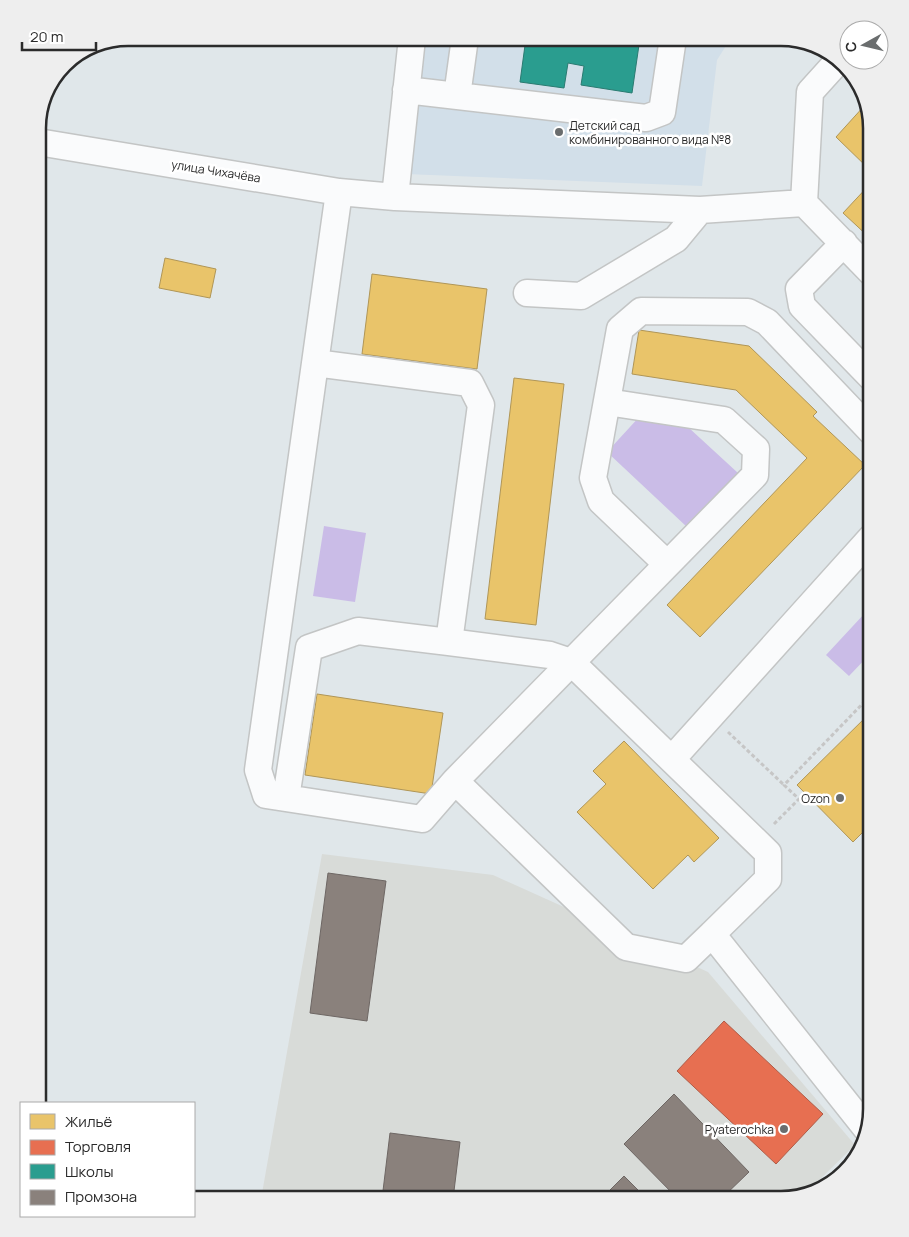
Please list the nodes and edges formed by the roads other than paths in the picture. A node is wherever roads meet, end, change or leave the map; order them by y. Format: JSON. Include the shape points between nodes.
{"nodes":[{"id":1,"x":411,"y":46,"type":"edge"},
{"id":2,"x":464,"y":46,"type":"edge"},
{"id":3,"x":673,"y":46,"type":"edge"},
{"id":4,"x":834,"y":66,"type":"edge"},
{"id":5,"x":406,"y":90,"type":"junction"},
{"id":6,"x":457,"y":96,"type":"junction"},
{"id":7,"x":46,"y":143,"type":"edge"},
{"id":8,"x":339,"y":192,"type":"junction"},
{"id":9,"x":395,"y":197,"type":"junction"},
{"id":10,"x":804,"y":203,"type":"junction"},
{"id":11,"x":700,"y":210,"type":"junction"},
{"id":12,"x":844,"y":243,"type":"junction"},
{"id":13,"x":863,"y":263,"type":"edge"},
{"id":14,"x":527,"y":293,"type":"dead end"},
{"id":15,"x":315,"y":363,"type":"junction"},
{"id":16,"x":863,"y":368,"type":"edge"},
{"id":17,"x":606,"y":402,"type":"junction"},
{"id":18,"x":863,"y":421,"type":"edge"},
{"id":19,"x":863,"y":548,"type":"edge"},
{"id":20,"x":667,"y":564,"type":"junction"},
{"id":21,"x":449,"y":642,"type":"junction"},
{"id":22,"x":571,"y":662,"type":"junction"},
{"id":23,"x":672,"y":759,"type":"junction"},
{"id":24,"x":455,"y":781,"type":"junction"},
{"id":25,"x":286,"y":798,"type":"junction"},
{"id":26,"x":712,"y":934,"type":"junction"},
{"id":27,"x":862,"y":1122,"type":"edge"}],
"edges":[{"from":1,"to":5,"type":"street"},
{"from":2,"to":6,"type":"street"},
{"from":3,"to":6,"type":"street","via":[[662,112],[646,118]]},
{"from":4,"to":10,"type":"street","via":[[810,92]]},
{"from":5,"to":6,"type":"street"},
{"from":5,"to":9,"type":"street"},
{"from":7,"to":8,"type":"street","name":"улица Чихачёва"},
{"from":8,"to":9,"type":"street","name":"улица Чихачёва"},
{"from":8,"to":15,"type":"street"},
{"from":9,"to":11,"type":"street","name":"улица Чихачёва"},
{"from":10,"to":11,"type":"street","name":"улица Чихачёва"},
{"from":10,"to":12,"type":"street"},
{"from":11,"to":14,"type":"street","via":[[676,239],[581,296]]},
{"from":12,"to":13,"type":"street"},
{"from":12,"to":16,"type":"street","via":[[800,289],[802,306]]},
{"from":15,"to":21,"type":"street","via":[[470,383],[481,405]]},
{"from":15,"to":25,"type":"street","via":[[258,770],[266,795]]},
{"from":17,"to":18,"type":"street","via":[[620,329],[641,311],[748,312],[767,322]]},
{"from":17,"to":20,"type":"street","via":[[593,478],[601,501]]},
{"from":17,"to":20,"type":"street","via":[[724,420],[756,449],[755,474]]},
{"from":19,"to":23,"type":"street"},
{"from":20,"to":22,"type":"street"},
{"from":21,"to":22,"type":"street","via":[[550,655]]},
{"from":21,"to":25,"type":"street","via":[[358,631],[309,648]]},
{"from":22,"to":23,"type":"street"},
{"from":22,"to":24,"type":"street"},
{"from":23,"to":26,"type":"street","via":[[768,853],[768,879]]},
{"from":24,"to":25,"type":"street","via":[[422,819]]},
{"from":24,"to":26,"type":"street","via":[[626,947],[686,958]]},
{"from":26,"to":27,"type":"street"}]}
